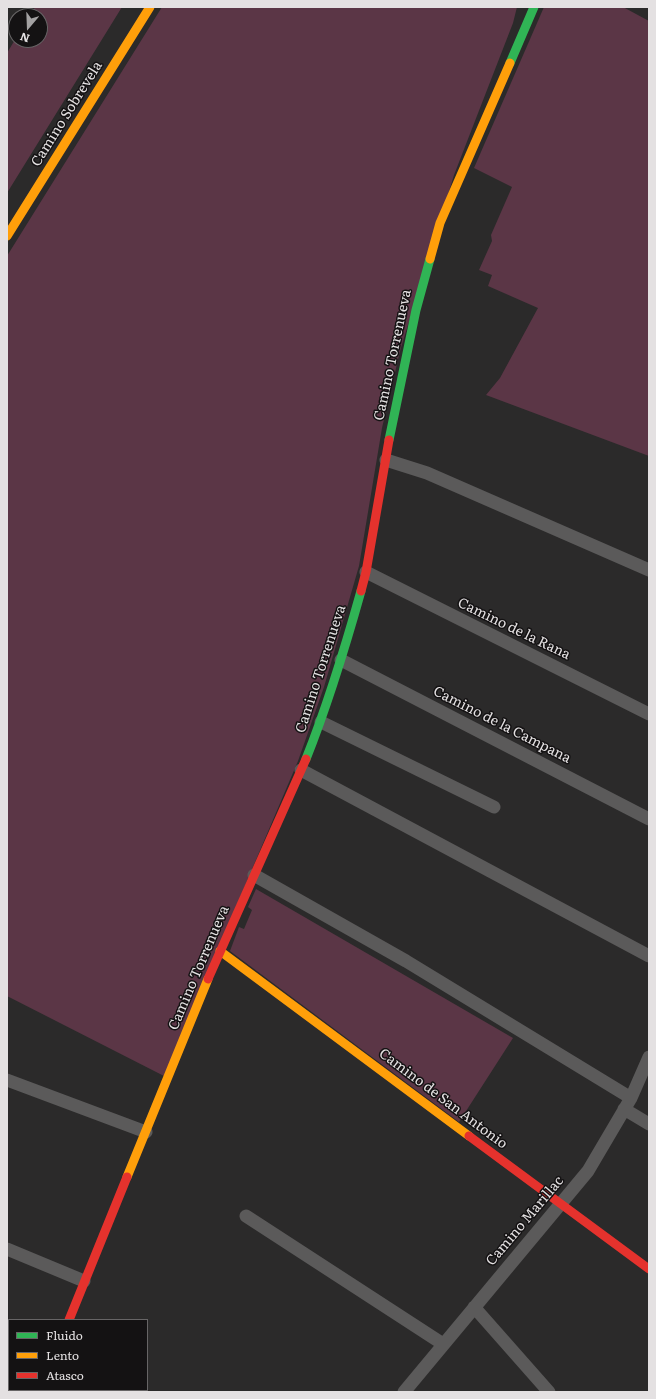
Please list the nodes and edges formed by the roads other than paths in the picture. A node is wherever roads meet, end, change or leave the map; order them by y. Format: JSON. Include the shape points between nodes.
{"nodes":[{"id":1,"x":150,"y":7,"type":"edge"},
{"id":2,"x":534,"y":7,"type":"edge"},
{"id":3,"x":7,"y":236,"type":"edge"},
{"id":4,"x":386,"y":460,"type":"junction"},
{"id":5,"x":649,"y":570,"type":"edge"},
{"id":6,"x":366,"y":572,"type":"junction"},
{"id":7,"x":341,"y":660,"type":"junction"},
{"id":8,"x":649,"y":714,"type":"edge"},
{"id":9,"x":321,"y":722,"type":"junction"},
{"id":10,"x":301,"y":770,"type":"junction"},
{"id":11,"x":494,"y":807,"type":"dead end"},
{"id":12,"x":649,"y":819,"type":"edge"},
{"id":13,"x":254,"y":875,"type":"junction"},
{"id":14,"x":220,"y":951,"type":"junction"},
{"id":15,"x":649,"y":956,"type":"edge"},
{"id":16,"x":649,"y":1057,"type":"edge"},
{"id":17,"x":7,"y":1080,"type":"edge"},
{"id":18,"x":631,"y":1098,"type":"junction"},
{"id":19,"x":624,"y":1109,"type":"junction"},
{"id":20,"x":649,"y":1124,"type":"edge"},
{"id":21,"x":146,"y":1132,"type":"junction"},
{"id":22,"x":560,"y":1204,"type":"junction"},
{"id":23,"x":246,"y":1216,"type":"dead end"},
{"id":24,"x":7,"y":1249,"type":"edge"},
{"id":25,"x":649,"y":1269,"type":"edge"},
{"id":26,"x":84,"y":1281,"type":"junction"},
{"id":27,"x":474,"y":1307,"type":"junction"},
{"id":28,"x":69,"y":1319,"type":"edge"},
{"id":29,"x":443,"y":1344,"type":"junction"},
{"id":30,"x":404,"y":1392,"type":"edge"},
{"id":31,"x":549,"y":1392,"type":"edge"}],
"edges":[{"from":1,"to":3,"type":"street","name":"Camino Sobrevela"},
{"from":2,"to":4,"type":"street","name":"Camino Torrenueva","via":[[440,223],[416,310]]},
{"from":4,"to":5,"type":"street","via":[[427,473]]},
{"from":4,"to":6,"type":"street","name":"Camino Torrenueva"},
{"from":6,"to":7,"type":"street","name":"Camino Torrenueva"},
{"from":6,"to":8,"type":"street","name":"Camino de la Rana"},
{"from":7,"to":9,"type":"street","name":"Camino Torrenueva"},
{"from":7,"to":12,"type":"street","name":"Camino de la Campana"},
{"from":9,"to":10,"type":"street","name":"Camino Torrenueva"},
{"from":9,"to":11,"type":"street"},
{"from":10,"to":13,"type":"street","name":"Camino Torrenueva"},
{"from":10,"to":15,"type":"street"},
{"from":13,"to":14,"type":"street","name":"Camino Torrenueva"},
{"from":13,"to":18,"type":"street","via":[[406,962]]},
{"from":14,"to":21,"type":"street","name":"Camino Torrenueva"},
{"from":14,"to":22,"type":"street","name":"Camino de San Antonio"},
{"from":16,"to":18,"type":"street","name":"Camino Marillac"},
{"from":17,"to":21,"type":"street"},
{"from":18,"to":19,"type":"street","name":"Camino Marillac"},
{"from":19,"to":20,"type":"street"},
{"from":19,"to":22,"type":"street","name":"Camino Marillac","via":[[588,1171]]},
{"from":21,"to":26,"type":"street","name":"Camino Torrenueva"},
{"from":22,"to":25,"type":"street","name":"Camino de San Antonio"},
{"from":22,"to":27,"type":"street","name":"Camino Marillac"},
{"from":23,"to":29,"type":"street"},
{"from":24,"to":26,"type":"street"},
{"from":26,"to":28,"type":"street","name":"Camino Torrenueva"},
{"from":27,"to":29,"type":"street","name":"Camino Marillac"},
{"from":27,"to":31,"type":"street"},
{"from":29,"to":30,"type":"street","name":"Camino Marillac"}]}
